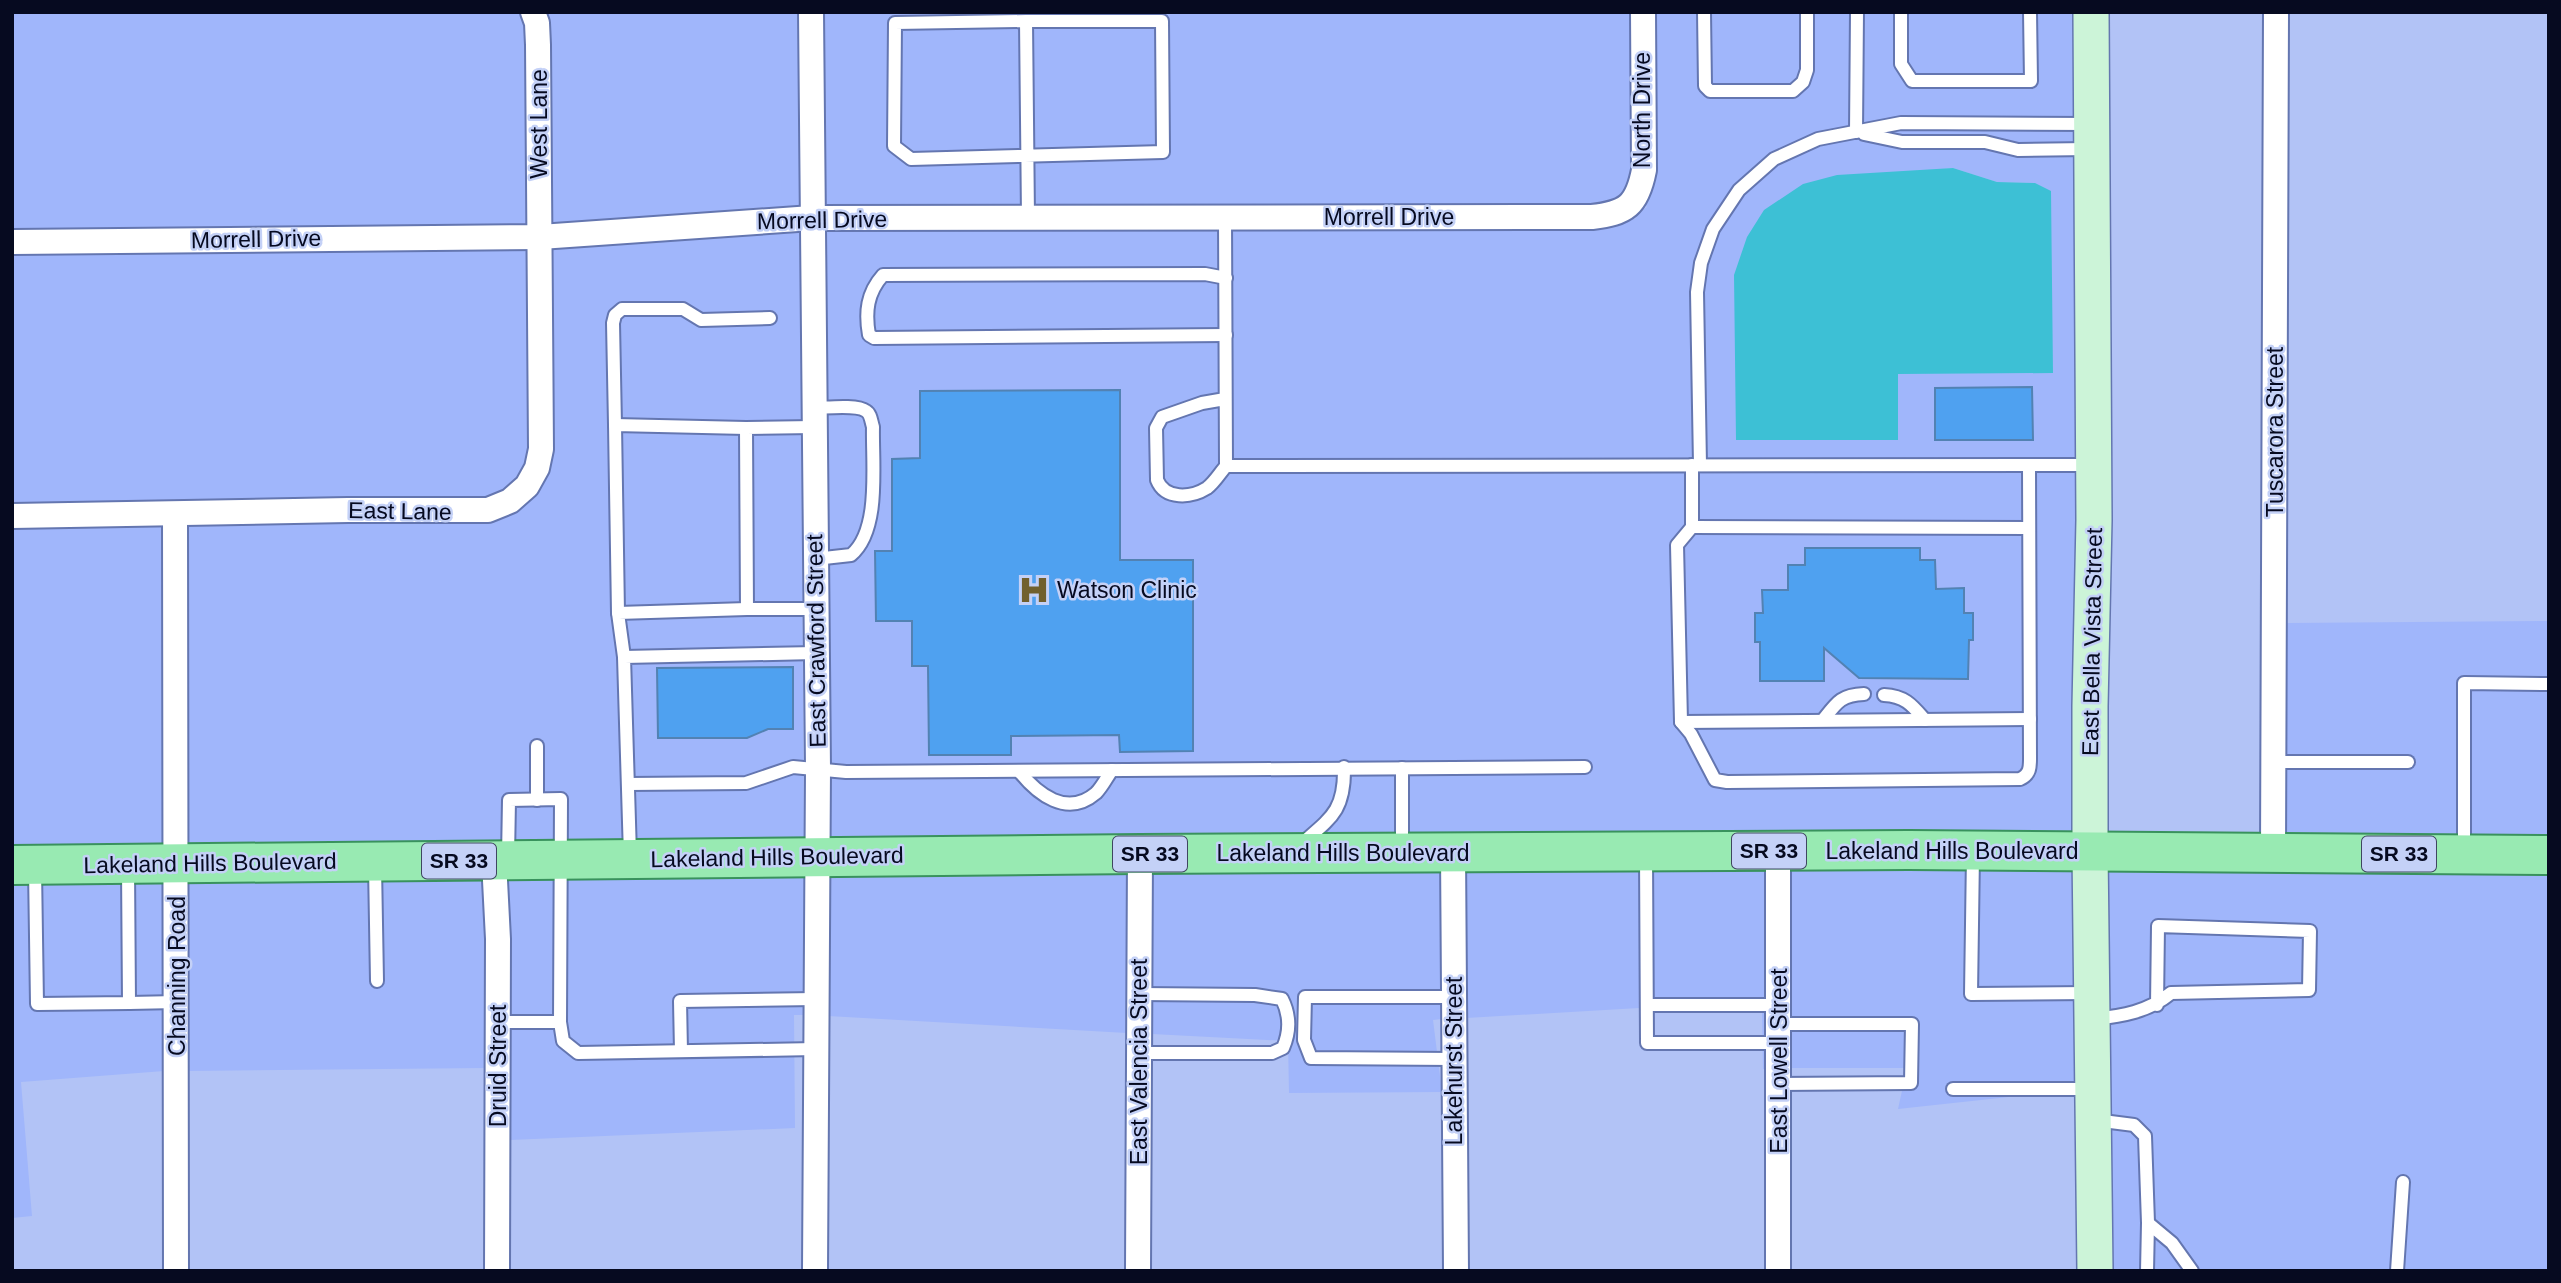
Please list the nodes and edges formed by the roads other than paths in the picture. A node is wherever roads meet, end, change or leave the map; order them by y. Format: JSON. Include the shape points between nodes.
{"nodes":[{"id":1,"x":533,"y":12,"type":"edge"},
{"id":2,"x":811,"y":12,"type":"edge"},
{"id":3,"x":1643,"y":12,"type":"edge"},
{"id":4,"x":1704,"y":12,"type":"edge"},
{"id":5,"x":1807,"y":12,"type":"edge"},
{"id":6,"x":1857,"y":12,"type":"edge"},
{"id":7,"x":1901,"y":12,"type":"edge"},
{"id":8,"x":2030,"y":12,"type":"edge"},
{"id":9,"x":2091,"y":12,"type":"edge"},
{"id":10,"x":2276,"y":12,"type":"edge"},
{"id":11,"x":1026,"y":21,"type":"junction"},
{"id":12,"x":2005,"y":124,"type":"junction"},
{"id":13,"x":1856,"y":132,"type":"junction"},
{"id":14,"x":2091,"y":136,"type":"junction"},
{"id":15,"x":2005,"y":147,"type":"junction"},
{"id":16,"x":1028,"y":156,"type":"junction"},
{"id":17,"x":1630,"y":205,"type":"joint"},
{"id":18,"x":812,"y":218,"type":"junction"},
{"id":19,"x":1028,"y":218,"type":"junction"},
{"id":20,"x":1225,"y":218,"type":"junction"},
{"id":21,"x":540,"y":237,"type":"junction"},
{"id":22,"x":12,"y":242,"type":"edge"},
{"id":23,"x":1226,"y":278,"type":"junction"},
{"id":24,"x":770,"y":318,"type":"dead end"},
{"id":25,"x":1226,"y":335,"type":"junction"},
{"id":26,"x":1225,"y":399,"type":"junction"},
{"id":27,"x":814,"y":418,"type":"junction"},
{"id":28,"x":615,"y":425,"type":"junction"},
{"id":29,"x":746,"y":428,"type":"junction"},
{"id":30,"x":2029,"y":465,"type":"junction"},
{"id":31,"x":2094,"y":465,"type":"junction"},
{"id":32,"x":1226,"y":466,"type":"junction"},
{"id":33,"x":1696,"y":466,"type":"junction"},
{"id":34,"x":175,"y":514,"type":"junction"},
{"id":35,"x":12,"y":516,"type":"edge"},
{"id":36,"x":1692,"y":527,"type":"junction"},
{"id":37,"x":2029,"y":528,"type":"junction"},
{"id":38,"x":815,"y":559,"type":"junction"},
{"id":39,"x":747,"y":609,"type":"junction"},
{"id":40,"x":816,"y":609,"type":"junction"},
{"id":41,"x":618,"y":613,"type":"junction"},
{"id":42,"x":816,"y":653,"type":"junction"},
{"id":43,"x":624,"y":657,"type":"junction"},
{"id":44,"x":2549,"y":684,"type":"edge"},
{"id":45,"x":1864,"y":694,"type":"dead end"},
{"id":46,"x":1884,"y":695,"type":"dead end"},
{"id":47,"x":2030,"y":719,"type":"junction"},
{"id":48,"x":1823,"y":720,"type":"junction"},
{"id":49,"x":1925,"y":720,"type":"junction"},
{"id":50,"x":1682,"y":722,"type":"junction"},
{"id":51,"x":537,"y":746,"type":"dead end"},
{"id":52,"x":2274,"y":762,"type":"junction"},
{"id":53,"x":2408,"y":762,"type":"dead end"},
{"id":54,"x":1585,"y":767,"type":"dead end"},
{"id":55,"x":1344,"y":768,"type":"junction"},
{"id":56,"x":1402,"y":768,"type":"junction"},
{"id":57,"x":818,"y":769,"type":"junction"},
{"id":58,"x":1112,"y":770,"type":"junction"},
{"id":59,"x":1020,"y":771,"type":"junction"},
{"id":60,"x":628,"y":784,"type":"junction"},
{"id":61,"x":537,"y":800,"type":"junction"},
{"id":62,"x":1973,"y":850,"type":"junction"},
{"id":63,"x":1646,"y":851,"type":"junction"},
{"id":64,"x":1778,"y":851,"type":"junction"},
{"id":65,"x":2090,"y":851,"type":"junction"},
{"id":66,"x":1453,"y":852,"type":"junction"},
{"id":67,"x":1290,"y":853,"type":"junction"},
{"id":68,"x":1402,"y":853,"type":"junction"},
{"id":69,"x":2273,"y":853,"type":"junction"},
{"id":70,"x":1140,"y":854,"type":"junction"},
{"id":71,"x":2464,"y":854,"type":"junction"},
{"id":72,"x":2549,"y":855,"type":"edge"},
{"id":73,"x":817,"y":857,"type":"junction"},
{"id":74,"x":630,"y":859,"type":"junction"},
{"id":75,"x":561,"y":860,"type":"junction"},
{"id":76,"x":501,"y":861,"type":"junction"},
{"id":77,"x":374,"y":862,"type":"junction"},
{"id":78,"x":128,"y":864,"type":"junction"},
{"id":79,"x":177,"y":864,"type":"junction"},
{"id":80,"x":24,"y":865,"type":"edge"},
{"id":81,"x":377,"y":981,"type":"dead end"},
{"id":82,"x":1139,"y":993,"type":"junction"},
{"id":83,"x":1454,"y":997,"type":"junction"},
{"id":84,"x":816,"y":999,"type":"junction"},
{"id":85,"x":177,"y":1002,"type":"junction"},
{"id":86,"x":130,"y":1003,"type":"junction"},
{"id":87,"x":1647,"y":1005,"type":"junction"},
{"id":88,"x":2157,"y":1005,"type":"junction"},
{"id":89,"x":2093,"y":1006,"type":"junction"},
{"id":90,"x":498,"y":1022,"type":"junction"},
{"id":91,"x":560,"y":1022,"type":"junction"},
{"id":92,"x":1779,"y":1024,"type":"junction"},
{"id":93,"x":816,"y":1049,"type":"junction"},
{"id":94,"x":681,"y":1051,"type":"junction"},
{"id":95,"x":1139,"y":1053,"type":"junction"},
{"id":96,"x":1454,"y":1059,"type":"junction"},
{"id":97,"x":1779,"y":1084,"type":"junction"},
{"id":98,"x":1953,"y":1088,"type":"dead end"},
{"id":99,"x":2095,"y":1105,"type":"junction"},
{"id":100,"x":2403,"y":1182,"type":"dead end"},
{"id":101,"x":2147,"y":1223,"type":"junction"},
{"id":102,"x":176,"y":1271,"type":"edge"},
{"id":103,"x":497,"y":1271,"type":"edge"},
{"id":104,"x":815,"y":1271,"type":"edge"},
{"id":105,"x":1138,"y":1271,"type":"edge"},
{"id":106,"x":1456,"y":1271,"type":"edge"},
{"id":107,"x":1778,"y":1271,"type":"edge"},
{"id":108,"x":2095,"y":1271,"type":"edge"},
{"id":109,"x":2147,"y":1271,"type":"edge"},
{"id":110,"x":2193,"y":1271,"type":"edge"},
{"id":111,"x":2397,"y":1271,"type":"edge"}],
"edges":[{"from":1,"to":21,"type":"street","name":"West Lane","via":[[538,45]]},
{"from":2,"to":18,"type":"street","name":"East Crawford Street"},
{"from":3,"to":17,"type":"street","name":"North Drive","via":[[1644,170]]},
{"from":4,"to":5,"type":"lane","via":[[1705,86],[1710,92],[1793,91],[1807,70]]},
{"from":6,"to":13,"type":"lane"},
{"from":7,"to":8,"type":"lane","via":[[1901,64],[1912,81],[2031,80]]},
{"from":9,"to":14,"type":"street","name":"East Bella Vista Street"},
{"from":10,"to":52,"type":"street","name":"Tuscarora Street"},
{"from":11,"to":16,"type":"lane"},
{"from":11,"to":16,"type":"lane","via":[[895,23],[894,146],[911,159]]},
{"from":11,"to":16,"type":"lane","via":[[1161,21],[1162,74],[1163,152]]},
{"from":12,"to":13,"type":"lane","via":[[1901,123]]},
{"from":12,"to":14,"type":"lane"},
{"from":12,"to":15,"type":"lane"},
{"from":13,"to":15,"type":"lane","via":[[1902,142],[1985,142]]},
{"from":13,"to":33,"type":"lane","via":[[1818,139],[1774,159],[1739,190],[1713,229],[1697,292]]},
{"from":14,"to":15,"type":"lane","via":[[2018,150]]},
{"from":14,"to":31,"type":"street","name":"East Bella Vista Street"},
{"from":16,"to":19,"type":"lane"},
{"from":17,"to":20,"type":"street","name":"Morrell Drive","via":[[1616,214],[1592,216]]},
{"from":18,"to":19,"type":"street","name":"Morrell Drive"},
{"from":18,"to":21,"type":"street","name":"Morrell Drive"},
{"from":18,"to":27,"type":"street","name":"East Crawford Street"},
{"from":19,"to":20,"type":"street","name":"Morrell Drive"},
{"from":20,"to":23,"type":"lane"},
{"from":21,"to":22,"type":"street","name":"Morrell Drive"},
{"from":21,"to":34,"type":"street","name":"East Lane","via":[[541,449],[527,486],[510,501],[488,510],[465,512]]},
{"from":23,"to":25,"type":"lane"},
{"from":23,"to":25,"type":"lane","via":[[1205,274],[883,275],[872,288],[868,303],[869,335],[874,338]]},
{"from":24,"to":28,"type":"lane","via":[[701,320],[683,309],[617,312],[613,323]]},
{"from":25,"to":26,"type":"lane"},
{"from":26,"to":32,"type":"lane"},
{"from":26,"to":32,"type":"lane","via":[[1162,417],[1156,428],[1157,480],[1171,495],[1191,496],[1209,487]]},
{"from":27,"to":29,"type":"lane"},
{"from":27,"to":38,"type":"street","name":"East Crawford Street"},
{"from":27,"to":38,"type":"lane","via":[[859,408],[866,411],[873,427],[871,518],[864,540],[851,555]]},
{"from":28,"to":29,"type":"lane"},
{"from":28,"to":41,"type":"lane"},
{"from":29,"to":39,"type":"lane"},
{"from":30,"to":31,"type":"lane"},
{"from":30,"to":33,"type":"lane"},
{"from":30,"to":37,"type":"lane"},
{"from":31,"to":65,"type":"street","name":"East Bella Vista Street"},
{"from":32,"to":33,"type":"lane"},
{"from":33,"to":36,"type":"lane"},
{"from":34,"to":35,"type":"street","name":"East Lane"},
{"from":34,"to":79,"type":"street","name":"Channing Road"},
{"from":36,"to":37,"type":"lane"},
{"from":36,"to":50,"type":"lane","via":[[1677,545]]},
{"from":37,"to":47,"type":"lane"},
{"from":38,"to":40,"type":"street","name":"East Crawford Street"},
{"from":39,"to":40,"type":"lane"},
{"from":39,"to":41,"type":"lane"},
{"from":40,"to":42,"type":"street","name":"East Crawford Street"},
{"from":41,"to":43,"type":"lane"},
{"from":42,"to":43,"type":"lane"},
{"from":42,"to":57,"type":"street","name":"East Crawford Street"},
{"from":43,"to":60,"type":"lane"},
{"from":44,"to":71,"type":"lane","via":[[2464,683]]},
{"from":45,"to":48,"type":"lane","via":[[1848,695]]},
{"from":46,"to":49,"type":"lane","via":[[1910,702]]},
{"from":47,"to":49,"type":"lane"},
{"from":47,"to":50,"type":"lane","via":[[2029,771],[2020,779],[1727,782],[1715,780]]},
{"from":48,"to":49,"type":"lane"},
{"from":48,"to":50,"type":"lane"},
{"from":51,"to":61,"type":"lane"},
{"from":52,"to":53,"type":"lane"},
{"from":52,"to":69,"type":"street","name":"Tuscarora Street"},
{"from":54,"to":56,"type":"lane"},
{"from":55,"to":56,"type":"lane"},
{"from":55,"to":58,"type":"lane"},
{"from":55,"to":67,"type":"lane","via":[[1334,815]]},
{"from":56,"to":68,"type":"lane"},
{"from":57,"to":59,"type":"lane"},
{"from":57,"to":60,"type":"lane","via":[[793,767],[746,783]]},
{"from":57,"to":73,"type":"street","name":"East Crawford Street"},
{"from":58,"to":59,"type":"lane"},
{"from":58,"to":59,"type":"lane","via":[[1097,792],[1076,802],[1040,794]]},
{"from":60,"to":74,"type":"lane"},
{"from":61,"to":75,"type":"lane","via":[[561,799]]},
{"from":61,"to":76,"type":"lane","via":[[509,800]]},
{"from":62,"to":64,"type":"main road","name":"Lakeland Hills Boulevard","number":"SR 33"},
{"from":62,"to":65,"type":"main road","name":"Lakeland Hills Boulevard","number":"SR 33"},
{"from":62,"to":89,"type":"lane","via":[[1971,994]]},
{"from":63,"to":64,"type":"main road","name":"Lakeland Hills Boulevard","number":"SR 33"},
{"from":63,"to":66,"type":"main road","name":"Lakeland Hills Boulevard","number":"SR 33"},
{"from":63,"to":87,"type":"lane"},
{"from":64,"to":92,"type":"street","name":"East Lowell Street"},
{"from":65,"to":69,"type":"main road","name":"Lakeland Hills Boulevard","number":"SR 33"},
{"from":65,"to":89,"type":"street","name":"East Bella Vista Street"},
{"from":66,"to":68,"type":"main road","name":"Lakeland Hills Boulevard","number":"SR 33"},
{"from":66,"to":83,"type":"street","name":"Lakehurst Street"},
{"from":67,"to":68,"type":"main road","name":"Lakeland Hills Boulevard","number":"SR 33"},
{"from":67,"to":70,"type":"main road","name":"Lakeland Hills Boulevard","number":"SR 33"},
{"from":69,"to":71,"type":"main road","name":"Lakeland Hills Boulevard","number":"SR 33"},
{"from":70,"to":73,"type":"main road","name":"Lakeland Hills Boulevard","number":"SR 33"},
{"from":70,"to":82,"type":"street","name":"East Valencia Street"},
{"from":71,"to":72,"type":"main road","name":"Lakeland Hills Boulevard","number":"SR 33"},
{"from":73,"to":74,"type":"main road","name":"Lakeland Hills Boulevard","number":"SR 33"},
{"from":73,"to":84,"type":"street","name":"East Crawford Street"},
{"from":74,"to":75,"type":"main road","name":"Lakeland Hills Boulevard","number":"SR 33"},
{"from":75,"to":76,"type":"main road","name":"Lakeland Hills Boulevard","number":"SR 33"},
{"from":75,"to":91,"type":"lane"},
{"from":76,"to":77,"type":"main road","name":"Lakeland Hills Boulevard","number":"SR 33"},
{"from":76,"to":90,"type":"street","name":"Druid Street"},
{"from":77,"to":79,"type":"main road","name":"Lakeland Hills Boulevard","number":"SR 33"},
{"from":77,"to":81,"type":"lane"},
{"from":78,"to":79,"type":"main road","name":"Lakeland Hills Boulevard","number":"SR 33"},
{"from":78,"to":80,"type":"main road","name":"Lakeland Hills Boulevard","number":"SR 33"},
{"from":78,"to":86,"type":"lane"},
{"from":79,"to":85,"type":"street","name":"Channing Road"},
{"from":80,"to":86,"type":"lane","via":[[37,1004]]},
{"from":82,"to":95,"type":"street","name":"East Valencia Street"},
{"from":82,"to":95,"type":"lane","via":[[1255,995],[1282,999],[1288,1011],[1288,1037],[1283,1048],[1272,1053]]},
{"from":83,"to":96,"type":"street","name":"Lakehurst Street"},
{"from":83,"to":96,"type":"lane","via":[[1305,997],[1304,1040],[1311,1058]]},
{"from":84,"to":93,"type":"street","name":"East Crawford Street"},
{"from":84,"to":94,"type":"lane","via":[[680,1001]]},
{"from":85,"to":86,"type":"lane"},
{"from":85,"to":102,"type":"street","name":"Channing Road"},
{"from":87,"to":92,"type":"lane"},
{"from":87,"to":92,"type":"lane","via":[[1647,1043]]},
{"from":88,"to":88,"type":"lane","via":[[2171,993],[2309,990],[2310,931],[2158,926]]},
{"from":88,"to":89,"type":"lane","via":[[2120,1016]]},
{"from":89,"to":99,"type":"street","name":"East Bella Vista Street"},
{"from":90,"to":91,"type":"lane"},
{"from":90,"to":103,"type":"street","name":"Druid Street"},
{"from":91,"to":94,"type":"lane","via":[[563,1041],[578,1053]]},
{"from":92,"to":97,"type":"street","name":"East Lowell Street"},
{"from":92,"to":97,"type":"lane","via":[[1912,1024],[1911,1083]]},
{"from":93,"to":94,"type":"lane"},
{"from":93,"to":104,"type":"street","name":"East Crawford Street"},
{"from":95,"to":105,"type":"street","name":"East Valencia Street"},
{"from":96,"to":106,"type":"street","name":"Lakehurst Street"},
{"from":97,"to":107,"type":"street","name":"East Lowell Street"},
{"from":98,"to":99,"type":"lane"},
{"from":99,"to":101,"type":"lane","via":[[2134,1125],[2145,1136]]},
{"from":99,"to":108,"type":"street","name":"East Bella Vista Street"},
{"from":100,"to":111,"type":"lane"},
{"from":101,"to":109,"type":"lane"},
{"from":101,"to":110,"type":"lane","via":[[2172,1243]]}]}
